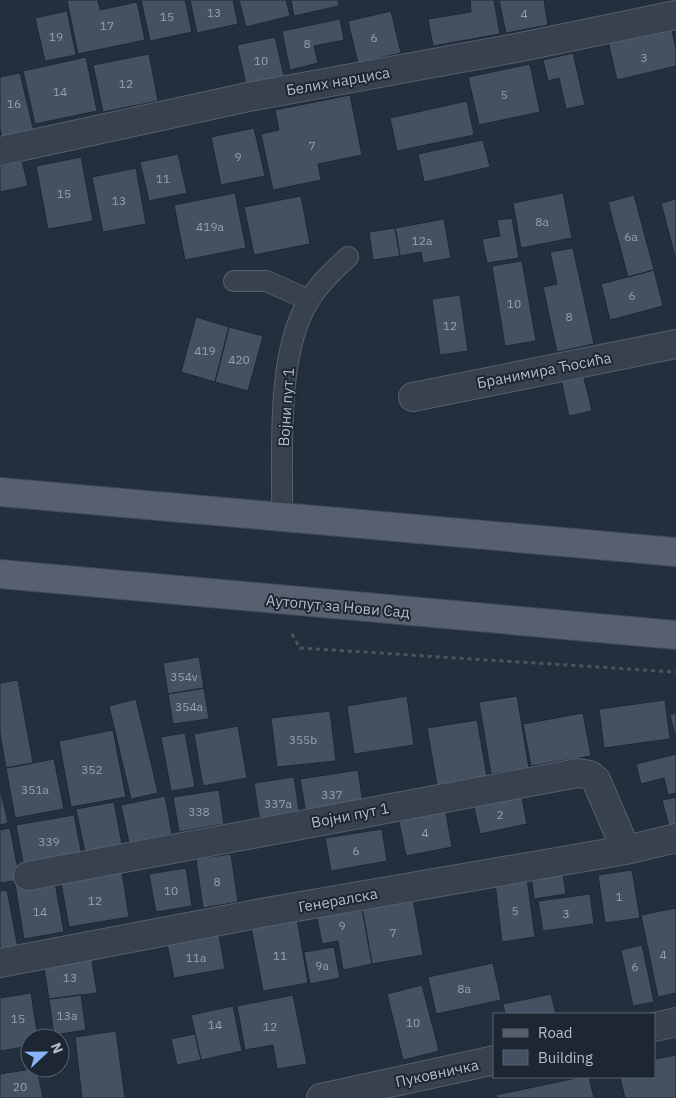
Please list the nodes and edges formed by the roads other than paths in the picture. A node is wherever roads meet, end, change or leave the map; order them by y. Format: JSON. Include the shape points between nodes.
{"nodes":[{"id":1,"x":676,"y":15,"type":"edge"},
{"id":2,"x":0,"y":151,"type":"edge"},
{"id":3,"x":348,"y":257,"type":"dead end"},
{"id":4,"x":234,"y":280,"type":"dead end"},
{"id":5,"x":309,"y":300,"type":"junction"},
{"id":6,"x":676,"y":344,"type":"edge"},
{"id":7,"x":413,"y":397,"type":"dead end"},
{"id":8,"x":0,"y":492,"type":"edge"},
{"id":9,"x":282,"y":517,"type":"junction"},
{"id":10,"x":676,"y":552,"type":"edge"},
{"id":11,"x":0,"y":574,"type":"edge"},
{"id":12,"x":676,"y":634,"type":"edge"},
{"id":13,"x":676,"y":838,"type":"edge"},
{"id":14,"x":626,"y":850,"type":"junction"},
{"id":15,"x":28,"y":876,"type":"dead end"},
{"id":16,"x":0,"y":963,"type":"edge"},
{"id":17,"x":676,"y":1022,"type":"edge"},
{"id":18,"x":656,"y":1026,"type":"edge"},
{"id":19,"x":493,"y":1060,"type":"edge"},
{"id":20,"x":321,"y":1098,"type":"edge"}],
"edges":[{"from":1,"to":2,"type":"street","name":"Белих нарциса","via":[[248,97]]},
{"from":3,"to":5,"type":"lane","name":"Војни пут 1"},
{"from":4,"to":5,"type":"lane","via":[[266,281]]},
{"from":5,"to":9,"type":"lane","name":"Војни пут 1","via":[[295,330],[285,382]]},
{"from":6,"to":7,"type":"street","name":"Бранимира Ћосића"},
{"from":8,"to":9,"type":"main road"},
{"from":9,"to":10,"type":"main road"},
{"from":11,"to":12,"type":"main road","name":"Аутопут за Нови Сад"},
{"from":13,"to":14,"type":"street","name":"Генералска"},
{"from":14,"to":15,"type":"street","name":"Војни пут 1","via":[[596,780],[578,773]]},
{"from":14,"to":16,"type":"street","name":"Генералска","via":[[270,911]]},
{"from":17,"to":18,"type":"street"},
{"from":19,"to":20,"type":"street","name":"Пуковничка"}]}
